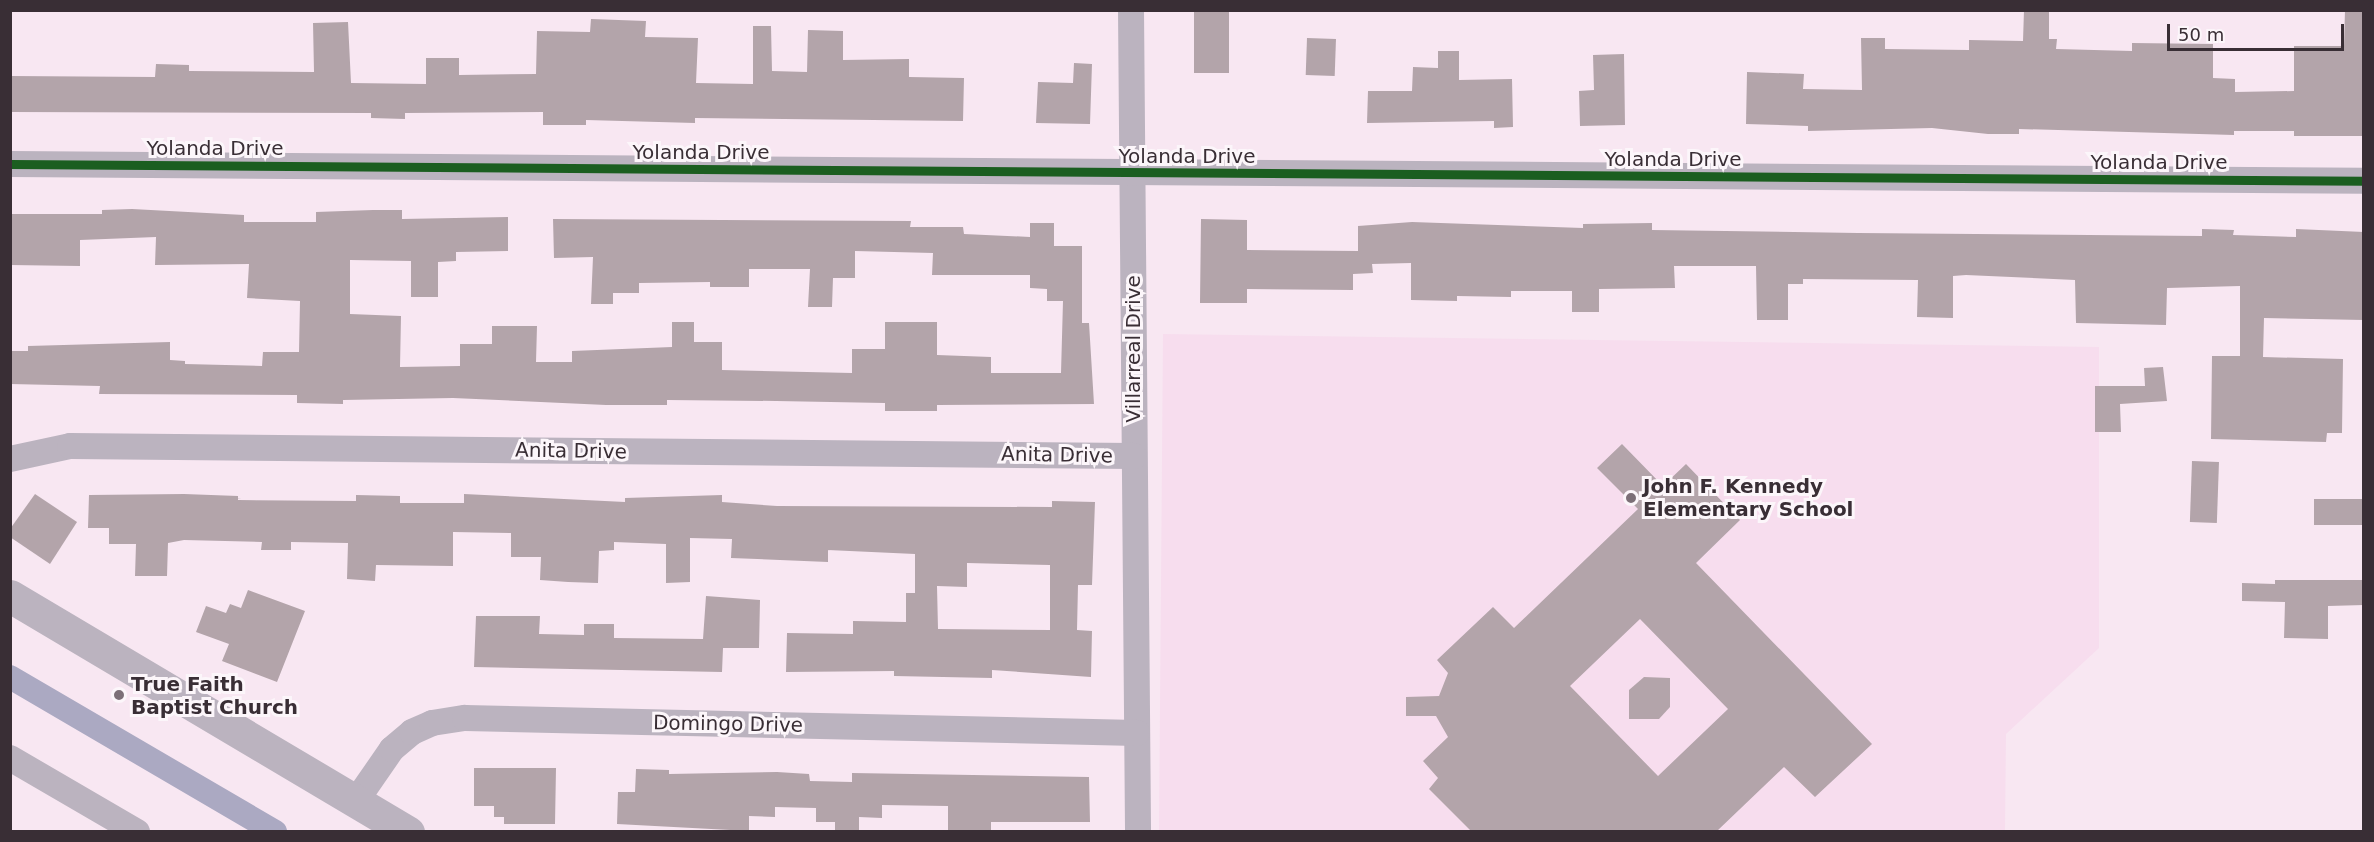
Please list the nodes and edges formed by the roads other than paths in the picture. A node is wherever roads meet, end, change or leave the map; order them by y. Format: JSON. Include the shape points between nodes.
{"nodes":[{"id":1,"x":1131,"y":10,"type":"edge"},
{"id":2,"x":10,"y":164,"type":"edge"},
{"id":3,"x":1132,"y":174,"type":"junction"},
{"id":4,"x":2364,"y":181,"type":"edge"},
{"id":5,"x":1134,"y":456,"type":"junction"},
{"id":6,"x":10,"y":459,"type":"edge"},
{"id":7,"x":10,"y":596,"type":"edge"},
{"id":8,"x":1137,"y":733,"type":"junction"},
{"id":9,"x":10,"y":758,"type":"edge"},
{"id":10,"x":356,"y":801,"type":"junction"},
{"id":11,"x":137,"y":831,"type":"edge"},
{"id":12,"x":408,"y":831,"type":"edge"},
{"id":13,"x":1138,"y":831,"type":"edge"}],
"edges":[{"from":1,"to":3,"type":"street","name":"Villarreal Drive"},
{"from":2,"to":3,"type":"street","name":"Yolanda Drive"},
{"from":3,"to":4,"type":"street","name":"Yolanda Drive"},
{"from":3,"to":5,"type":"street","name":"Villarreal Drive"},
{"from":5,"to":6,"type":"street","name":"Anita Drive","via":[[70,446]]},
{"from":5,"to":8,"type":"street","name":"Villarreal Drive"},
{"from":7,"to":10,"type":"street"},
{"from":8,"to":10,"type":"street","name":"Domingo Drive","via":[[465,718],[412,732],[392,749]]},
{"from":8,"to":13,"type":"street","name":"Villarreal Drive"},
{"from":9,"to":11,"type":"street"},
{"from":10,"to":12,"type":"street"}]}
